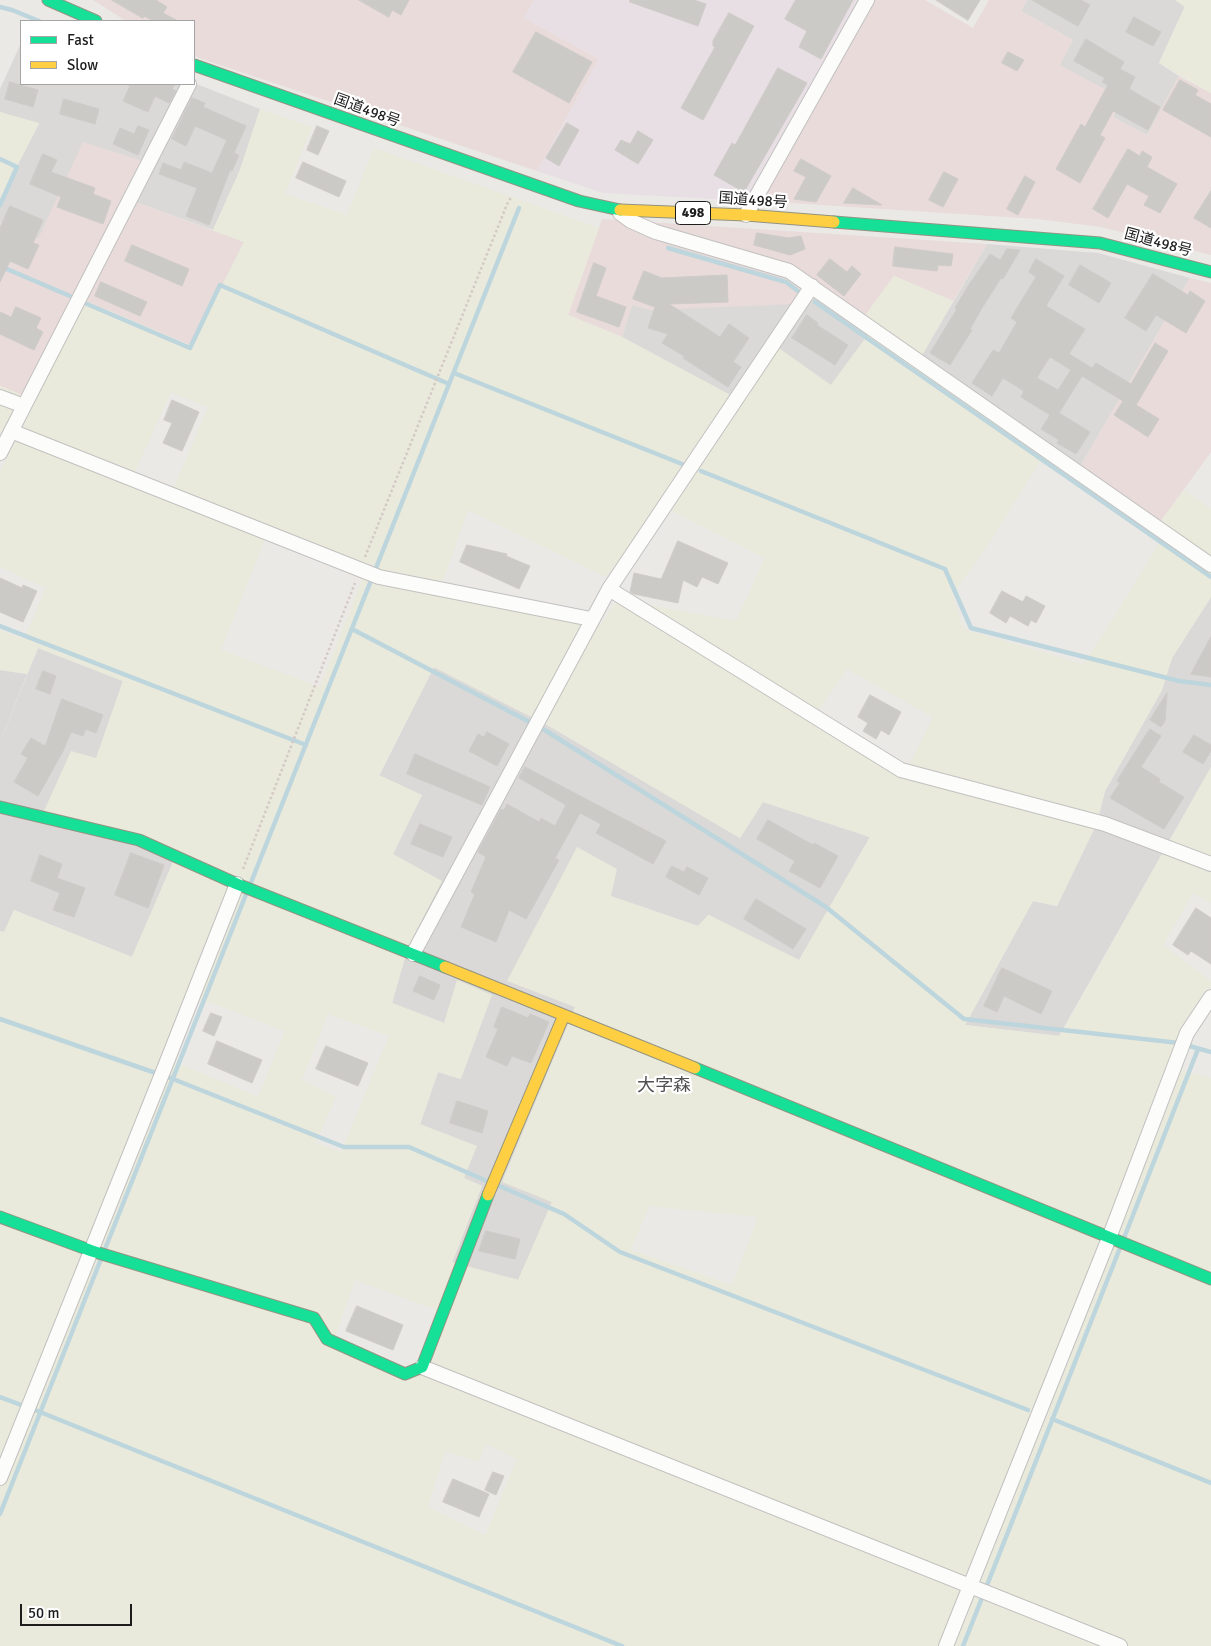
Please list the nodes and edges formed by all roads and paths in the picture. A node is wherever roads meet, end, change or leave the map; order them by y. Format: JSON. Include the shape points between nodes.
{"nodes":[{"id":1,"x":48,"y":0,"type":"edge"},
{"id":2,"x":71,"y":0,"type":"edge"},
{"id":3,"x":867,"y":0,"type":"edge"},
{"id":4,"x":83,"y":16,"type":"junction"},
{"id":5,"x":93,"y":20,"type":"edge"},
{"id":6,"x":195,"y":69,"type":"edge"},
{"id":7,"x":188,"y":85,"type":"edge"},
{"id":8,"x":522,"y":182,"type":"junction"},
{"id":9,"x":616,"y":210,"type":"junction"},
{"id":10,"x":746,"y":215,"type":"junction"},
{"id":11,"x":1211,"y":272,"type":"edge"},
{"id":12,"x":812,"y":286,"type":"junction"},
{"id":13,"x":435,"y":384,"type":"dead end"},
{"id":14,"x":0,"y":397,"type":"edge"},
{"id":15,"x":24,"y":406,"type":"junction"},
{"id":16,"x":11,"y":431,"type":"junction"},
{"id":17,"x":0,"y":453,"type":"edge"},
{"id":18,"x":1211,"y":565,"type":"edge"},
{"id":19,"x":609,"y":589,"type":"junction"},
{"id":20,"x":591,"y":619,"type":"junction"},
{"id":21,"x":295,"y":735,"type":"dead end"},
{"id":22,"x":0,"y":807,"type":"edge"},
{"id":23,"x":1211,"y":864,"type":"edge"},
{"id":24,"x":237,"y":884,"type":"junction"},
{"id":25,"x":413,"y":954,"type":"junction"},
{"id":26,"x":1211,"y":997,"type":"edge"},
{"id":27,"x":564,"y":1014,"type":"junction"},
{"id":28,"x":0,"y":1217,"type":"edge"},
{"id":29,"x":1109,"y":1238,"type":"junction"},
{"id":30,"x":92,"y":1251,"type":"junction"},
{"id":31,"x":1211,"y":1279,"type":"edge"},
{"id":32,"x":422,"y":1367,"type":"junction"},
{"id":33,"x":0,"y":1478,"type":"edge"},
{"id":34,"x":970,"y":1586,"type":"junction"},
{"id":35,"x":946,"y":1646,"type":"edge"},
{"id":36,"x":1120,"y":1646,"type":"edge"}],
"edges":[{"from":1,"to":4,"type":"main road"},
{"from":2,"to":4,"type":"main road"},
{"from":3,"to":10,"type":"street"},
{"from":4,"to":5,"type":"main road"},
{"from":6,"to":8,"type":"main road","name":"国道498号","number":"498"},
{"from":7,"to":15,"type":"street"},
{"from":8,"to":9,"type":"main road","name":"国道498号","number":"498","via":[[579,202]]},
{"from":8,"to":13,"type":"path","via":[[508,202]]},
{"from":9,"to":10,"type":"main road","name":"国道498号","number":"498"},
{"from":9,"to":12,"type":"street","via":[[656,232],[789,271]]},
{"from":10,"to":11,"type":"main road","name":"国道498号","number":"498","via":[[1100,243]]},
{"from":12,"to":18,"type":"street"},
{"from":12,"to":19,"type":"street"},
{"from":14,"to":15,"type":"street"},
{"from":15,"to":16,"type":"street"},
{"from":16,"to":17,"type":"street"},
{"from":16,"to":20,"type":"street","via":[[374,575]]},
{"from":19,"to":20,"type":"street"},
{"from":19,"to":23,"type":"street","via":[[901,770],[1105,824]]},
{"from":20,"to":25,"type":"street"},
{"from":21,"to":24,"type":"path"},
{"from":22,"to":24,"type":"main road","via":[[139,840]]},
{"from":24,"to":25,"type":"main road"},
{"from":24,"to":30,"type":"street"},
{"from":25,"to":27,"type":"main road"},
{"from":26,"to":29,"type":"street","via":[[1187,1033]]},
{"from":27,"to":29,"type":"main road"},
{"from":27,"to":32,"type":"main road","via":[[489,1190]]},
{"from":28,"to":30,"type":"main road"},
{"from":29,"to":31,"type":"main road"},
{"from":29,"to":34,"type":"street"},
{"from":30,"to":32,"type":"main road","via":[[314,1318],[327,1339],[405,1374]]},
{"from":30,"to":33,"type":"street"},
{"from":32,"to":34,"type":"street"},
{"from":34,"to":35,"type":"street"},
{"from":34,"to":36,"type":"street"}]}
